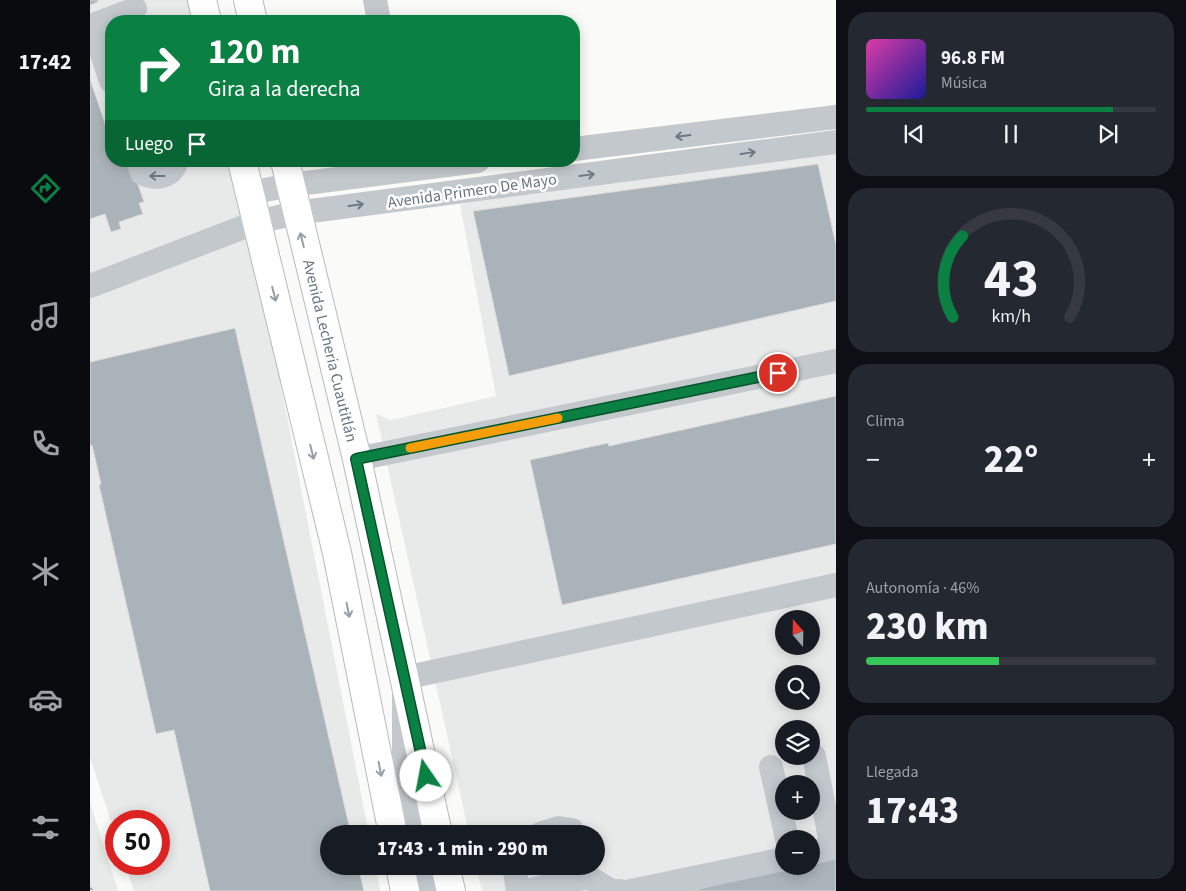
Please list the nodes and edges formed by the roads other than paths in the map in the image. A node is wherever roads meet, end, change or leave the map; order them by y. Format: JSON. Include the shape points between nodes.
{"nodes":[{"id":1,"x":202,"y":0,"type":"edge"},
{"id":2,"x":248,"y":0,"type":"edge"},
{"id":3,"x":375,"y":0,"type":"edge"},
{"id":4,"x":136,"y":10,"type":"edge"},
{"id":5,"x":122,"y":15,"type":"edge"},
{"id":6,"x":206,"y":15,"type":"edge"},
{"id":7,"x":252,"y":15,"type":"edge"},
{"id":8,"x":378,"y":15,"type":"edge"},
{"id":9,"x":105,"y":21,"type":"edge"},
{"id":10,"x":105,"y":63,"type":"edge"},
{"id":11,"x":836,"y":117,"type":"edge"},
{"id":12,"x":836,"y":142,"type":"edge"},
{"id":13,"x":580,"y":148,"type":"edge"},
{"id":14,"x":140,"y":167,"type":"edge"},
{"id":15,"x":175,"y":167,"type":"edge"},
{"id":16,"x":244,"y":167,"type":"edge"},
{"id":17,"x":391,"y":167,"type":"edge"},
{"id":18,"x":333,"y":171,"type":"edge"},
{"id":19,"x":287,"y":173,"type":"edge"},
{"id":20,"x":250,"y":193,"type":"junction"},
{"id":21,"x":329,"y":209,"type":"junction"},
{"id":22,"x":296,"y":213,"type":"junction"},
{"id":23,"x":257,"y":222,"type":"junction"},
{"id":24,"x":90,"y":286,"type":"edge"},
{"id":25,"x":836,"y":361,"type":"edge"},
{"id":26,"x":356,"y":459,"type":"junction"},
{"id":27,"x":836,"y":585,"type":"edge"},
{"id":28,"x":404,"y":678,"type":"junction"},
{"id":29,"x":815,"y":765,"type":"edge"},
{"id":30,"x":771,"y":767,"type":"dead end"},
{"id":31,"x":391,"y":825,"type":"edge"},
{"id":32,"x":416,"y":825,"type":"edge"},
{"id":33,"x":436,"y":825,"type":"edge"},
{"id":34,"x":785,"y":830,"type":"edge"},
{"id":35,"x":827,"y":849,"type":"edge"},
{"id":36,"x":775,"y":861,"type":"edge"},
{"id":37,"x":402,"y":875,"type":"edge"},
{"id":38,"x":426,"y":875,"type":"edge"},
{"id":39,"x":447,"y":875,"type":"edge"},
{"id":40,"x":515,"y":875,"type":"edge"},
{"id":41,"x":577,"y":875,"type":"edge"},
{"id":42,"x":591,"y":875,"type":"edge"},
{"id":43,"x":405,"y":891,"type":"edge"},
{"id":44,"x":430,"y":891,"type":"edge"},
{"id":45,"x":451,"y":891,"type":"edge"},
{"id":46,"x":518,"y":891,"type":"edge"},
{"id":47,"x":526,"y":891,"type":"edge"},
{"id":48,"x":620,"y":891,"type":"edge"},
{"id":49,"x":631,"y":891,"type":"edge"}],
"edges":[{"from":1,"to":6,"type":"main road"},
{"from":2,"to":7,"type":"main road"},
{"from":3,"to":8,"type":"street"},
{"from":4,"to":5,"type":"street"},
{"from":9,"to":10,"type":"street","via":[[96,24],[96,35]]},
{"from":11,"to":13,"type":"street","one_way":true},
{"from":21,"to":12,"type":"street","name":"Avenida Primero De Mayo","one_way":true},
{"from":15,"to":14,"type":"street","one_way":true,"via":[[166,176],[152,178],[142,173]]},
{"from":16,"to":20,"type":"main road"},
{"from":17,"to":18,"type":"street","name":"Avenida Primero De Mayo"},
{"from":18,"to":19,"type":"street","name":"Avenida Primero De Mayo"},
{"from":18,"to":21,"type":"street"},
{"from":19,"to":20,"type":"street","name":"Avenida Primero De Mayo"},
{"from":19,"to":22,"type":"main road","name":"Avenida Lecheria Cuautitlán"},
{"from":20,"to":23,"type":"main road"},
{"from":21,"to":22,"type":"street","name":"Avenida Primero De Mayo"},
{"from":22,"to":23,"type":"street","name":"Avenida Primero De Mayo"},
{"from":26,"to":22,"type":"main road","name":"Avenida Lecheria Cuautitlán","one_way":true},
{"from":23,"to":24,"type":"street","name":"Avenida Primero De Mayo"},
{"from":23,"to":31,"type":"main road","one_way":true,"via":[[337,553]]},
{"from":25,"to":26,"type":"street"},
{"from":26,"to":28,"type":"main road","name":"Avenida Lecheria Cuautitlán"},
{"from":27,"to":28,"type":"street"},
{"from":28,"to":32,"type":"street","via":[[404,769]]},
{"from":28,"to":33,"type":"main road","name":"Avenida Lecheria Cuautitlán"},
{"from":29,"to":35,"type":"street"},
{"from":30,"to":34,"type":"street"},
{"from":36,"to":49,"type":"street"},
{"from":37,"to":43,"type":"main road"},
{"from":38,"to":44,"type":"street"},
{"from":39,"to":45,"type":"main road"},
{"from":40,"to":46,"type":"street"},
{"from":41,"to":47,"type":"street"},
{"from":42,"to":48,"type":"street","via":[[612,891]]}]}
